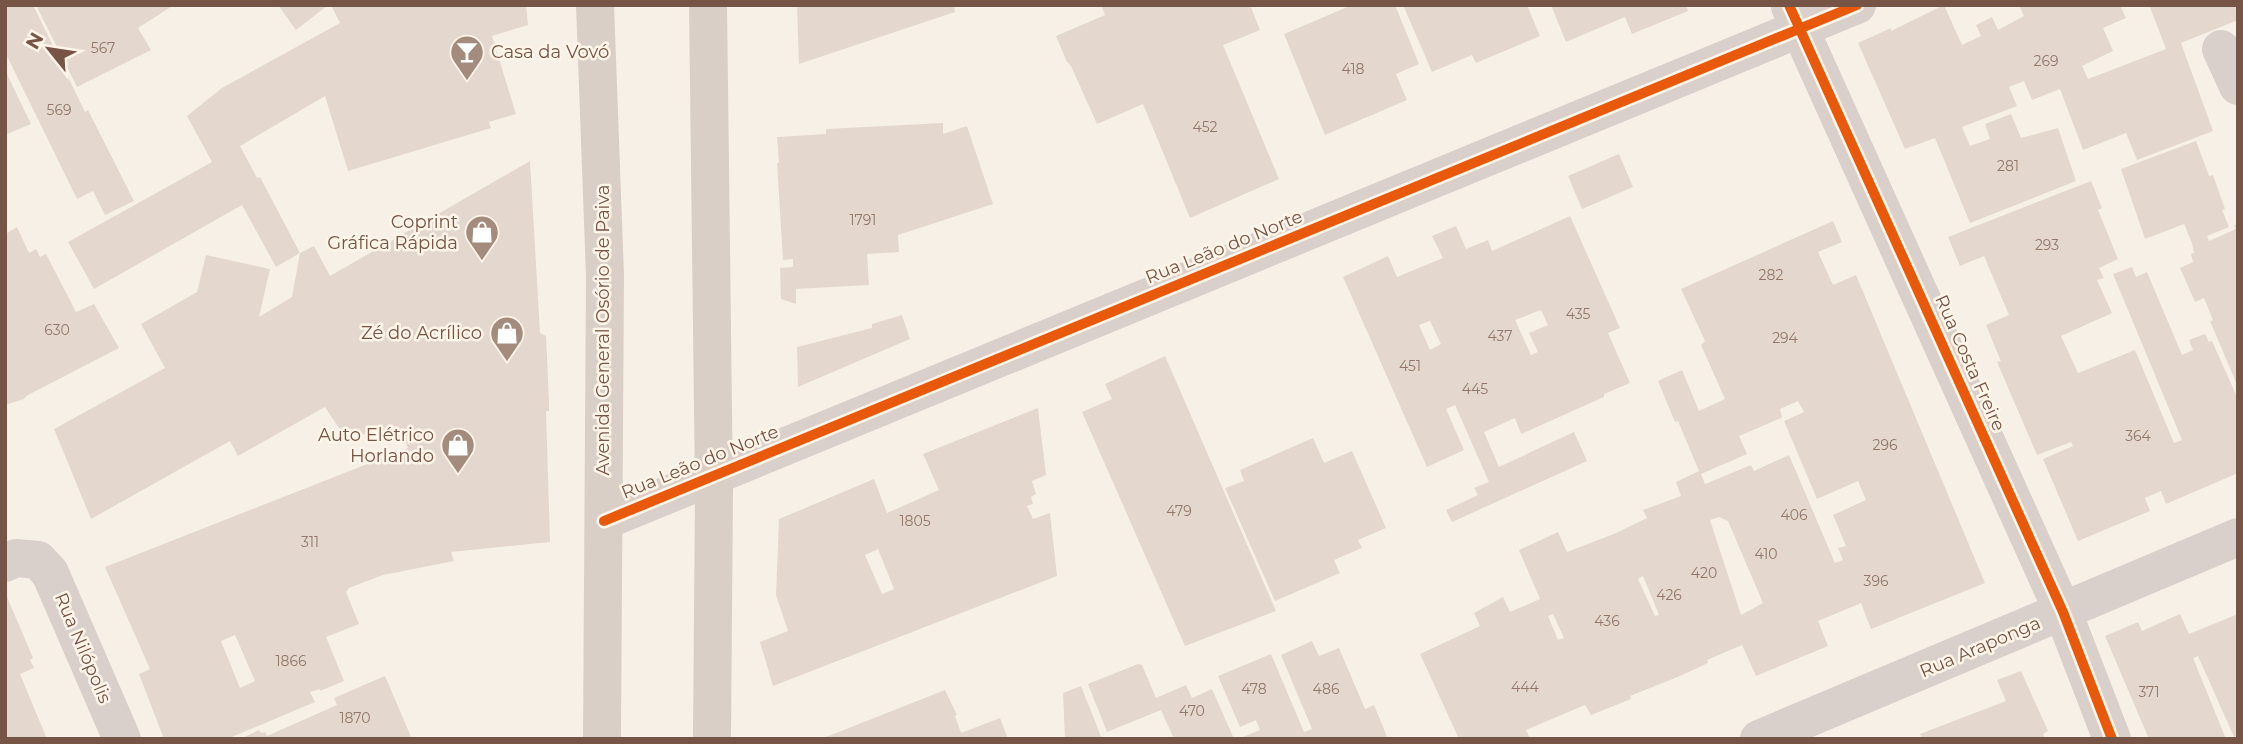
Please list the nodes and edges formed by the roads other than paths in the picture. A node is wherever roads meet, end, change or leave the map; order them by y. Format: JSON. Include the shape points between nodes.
{"nodes":[{"id":1,"x":596,"y":5,"type":"edge"},
{"id":2,"x":708,"y":5,"type":"edge"},
{"id":3,"x":1857,"y":5,"type":"edge"},
{"id":4,"x":1795,"y":17,"type":"edge"},
{"id":5,"x":2221,"y":49,"type":"dead end"},
{"id":6,"x":2238,"y":86,"type":"edge"},
{"id":7,"x":713,"y":476,"type":"junction"},
{"id":8,"x":604,"y":521,"type":"junction"},
{"id":9,"x":2238,"y":537,"type":"edge"},
{"id":10,"x":22,"y":561,"type":"edge"},
{"id":11,"x":2063,"y":612,"type":"junction"},
{"id":12,"x":122,"y":739,"type":"edge"},
{"id":13,"x":602,"y":739,"type":"edge"},
{"id":14,"x":712,"y":739,"type":"edge"},
{"id":15,"x":1759,"y":739,"type":"edge"},
{"id":16,"x":2112,"y":739,"type":"edge"}],
"edges":[{"from":1,"to":8,"type":"main road","name":"Avenida General Osório de Paiva","via":[[605,276]]},
{"from":2,"to":7,"type":"main road"},
{"from":3,"to":4,"type":"street","name":"Rua Leão do Norte"},
{"from":4,"to":7,"type":"street","name":"Rua Leão do Norte"},
{"from":4,"to":11,"type":"street","name":"Rua Costa Freire"},
{"from":5,"to":6,"type":"street"},
{"from":7,"to":8,"type":"street","name":"Rua Leão do Norte"},
{"from":7,"to":14,"type":"main road"},
{"from":8,"to":13,"type":"main road","name":"Avenida General Osório de Paiva"},
{"from":9,"to":11,"type":"street","name":"Rua Araponga"},
{"from":10,"to":12,"type":"street","name":"Rua Nilópolis","via":[[50,573]]},
{"from":11,"to":15,"type":"street","name":"Rua Araponga"},
{"from":11,"to":16,"type":"street","name":"Rua Costa Freire"}]}
